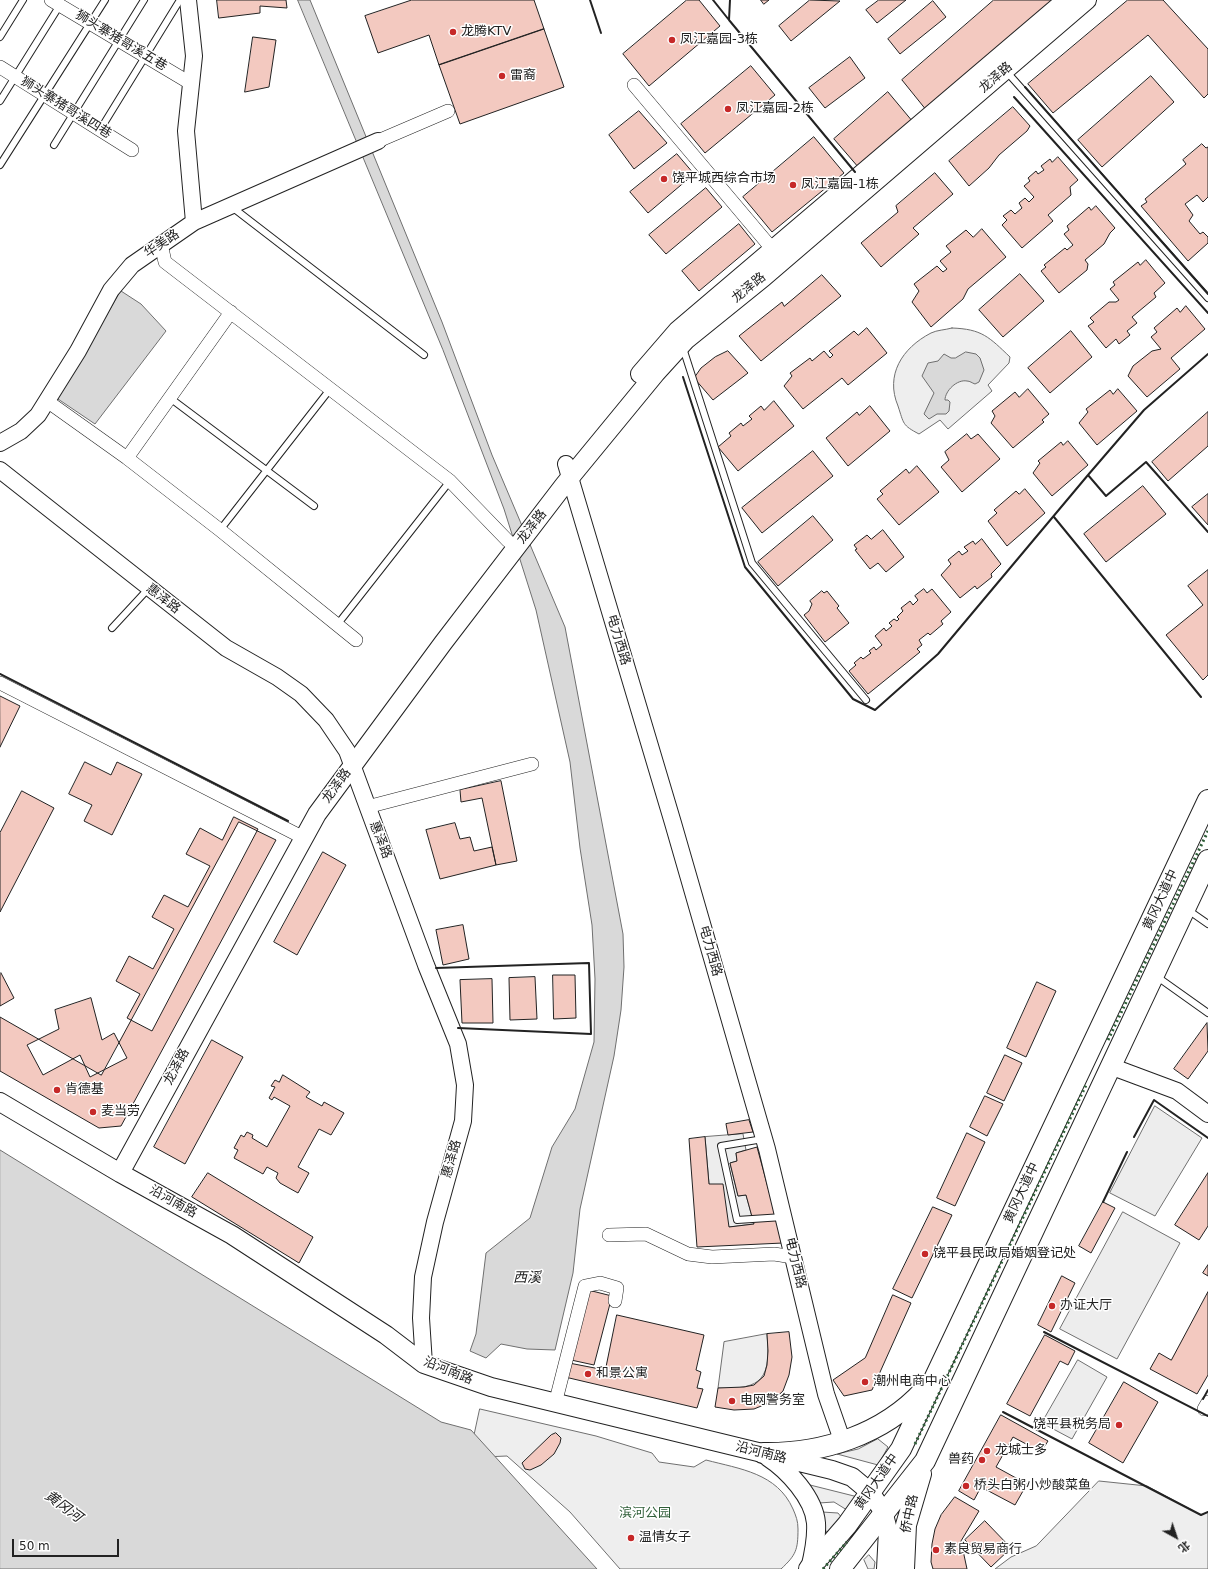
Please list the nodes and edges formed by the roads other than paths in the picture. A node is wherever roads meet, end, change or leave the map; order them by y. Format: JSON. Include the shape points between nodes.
{"nodes":[{"id":1,"x":23,"y":0,"type":"edge"},
{"id":2,"x":105,"y":0,"type":"edge"},
{"id":3,"x":144,"y":0,"type":"edge"},
{"id":4,"x":180,"y":0,"type":"edge"},
{"id":5,"x":188,"y":0,"type":"edge"},
{"id":6,"x":1066,"y":0,"type":"edge"},
{"id":7,"x":1087,"y":0,"type":"edge"},
{"id":8,"x":58,"y":2,"type":"edge"},
{"id":9,"x":90,"y":24,"type":"junction"},
{"id":10,"x":0,"y":37,"type":"edge"},
{"id":11,"x":119,"y":41,"type":"junction"},
{"id":12,"x":145,"y":56,"type":"junction"},
{"id":13,"x":1001,"y":65,"type":"junction"},
{"id":14,"x":0,"y":67,"type":"edge"},
{"id":15,"x":15,"y":76,"type":"junction"},
{"id":16,"x":190,"y":83,"type":"junction"},
{"id":17,"x":634,"y":85,"type":"dead end"},
{"id":18,"x":45,"y":95,"type":"junction"},
{"id":19,"x":0,"y":101,"type":"edge"},
{"id":20,"x":448,"y":111,"type":"dead end"},
{"id":21,"x":73,"y":113,"type":"junction"},
{"id":22,"x":100,"y":130,"type":"junction"},
{"id":23,"x":378,"y":141,"type":"joint"},
{"id":24,"x":54,"y":145,"type":"dead end"},
{"id":25,"x":132,"y":150,"type":"dead end"},
{"id":26,"x":0,"y":165,"type":"edge"},
{"id":27,"x":232,"y":207,"type":"junction"},
{"id":28,"x":194,"y":222,"type":"junction"},
{"id":29,"x":161,"y":244,"type":"junction"},
{"id":30,"x":774,"y":251,"type":"junction"},
{"id":31,"x":1208,"y":298,"type":"edge"},
{"id":32,"x":231,"y":312,"type":"junction"},
{"id":33,"x":680,"y":337,"type":"junction"},
{"id":34,"x":424,"y":355,"type":"dead end"},
{"id":35,"x":330,"y":388,"type":"junction"},
{"id":36,"x":170,"y":398,"type":"junction"},
{"id":37,"x":47,"y":401,"type":"junction"},
{"id":38,"x":0,"y":443,"type":"edge"},
{"id":39,"x":127,"y":458,"type":"junction"},
{"id":40,"x":0,"y":470,"type":"edge"},
{"id":41,"x":568,"y":471,"type":"junction"},
{"id":42,"x":450,"y":481,"type":"junction"},
{"id":43,"x":314,"y":506,"type":"dead end"},
{"id":44,"x":220,"y":530,"type":"junction"},
{"id":45,"x":508,"y":541,"type":"junction"},
{"id":46,"x":149,"y":588,"type":"junction"},
{"id":47,"x":337,"y":625,"type":"junction"},
{"id":48,"x":112,"y":628,"type":"dead end"},
{"id":49,"x":356,"y":640,"type":"dead end"},
{"id":50,"x":0,"y":683,"type":"edge"},
{"id":51,"x":866,"y":700,"type":"dead end"},
{"id":52,"x":350,"y":758,"type":"junction"},
{"id":53,"x":532,"y":764,"type":"dead end"},
{"id":54,"x":1208,"y":800,"type":"edge"},
{"id":55,"x":367,"y":807,"type":"junction"},
{"id":56,"x":300,"y":835,"type":"junction"},
{"id":57,"x":1208,"y":860,"type":"edge"},
{"id":58,"x":1185,"y":907,"type":"junction"},
{"id":59,"x":1208,"y":924,"type":"edge"},
{"id":60,"x":1153,"y":974,"type":"junction"},
{"id":61,"x":1208,"y":1013,"type":"edge"},
{"id":62,"x":1110,"y":1066,"type":"junction"},
{"id":63,"x":0,"y":1102,"type":"edge"},
{"id":64,"x":1208,"y":1114,"type":"edge"},
{"id":65,"x":764,"y":1139,"type":"junction"},
{"id":66,"x":116,"y":1170,"type":"junction"},
{"id":67,"x":784,"y":1217,"type":"junction"},
{"id":68,"x":609,"y":1235,"type":"dead end"},
{"id":69,"x":794,"y":1257,"type":"junction"},
{"id":70,"x":615,"y":1300,"type":"dead end"},
{"id":71,"x":424,"y":1364,"type":"junction"},
{"id":72,"x":934,"y":1380,"type":"junction"},
{"id":73,"x":555,"y":1404,"type":"junction"},
{"id":74,"x":842,"y":1440,"type":"junction"},
{"id":75,"x":763,"y":1453,"type":"junction"},
{"id":76,"x":925,"y":1461,"type":"junction"},
{"id":77,"x":870,"y":1492,"type":"junction"},
{"id":78,"x":884,"y":1514,"type":"junction"},
{"id":79,"x":810,"y":1569,"type":"edge"},
{"id":80,"x":840,"y":1569,"type":"edge"},
{"id":81,"x":886,"y":1569,"type":"edge"},
{"id":82,"x":904,"y":1569,"type":"edge"}],
"edges":[{"from":1,"to":10,"type":"lane"},
{"from":2,"to":9,"type":"lane"},
{"from":3,"to":11,"type":"lane"},
{"from":4,"to":12,"type":"lane"},
{"from":5,"to":16,"type":"street","name":"华美路","via":[[194,56]]},
{"from":6,"to":13,"type":"main road","name":"龙泽路"},
{"from":7,"to":13,"type":"main road","name":"龙泽路"},
{"from":8,"to":9,"type":"street","name":"狮头寨猪哥溪五巷"},
{"from":8,"to":15,"type":"lane"},
{"from":9,"to":11,"type":"street","name":"狮头寨猪哥溪五巷"},
{"from":9,"to":18,"type":"lane"},
{"from":11,"to":12,"type":"street","name":"狮头寨猪哥溪五巷"},
{"from":11,"to":21,"type":"lane"},
{"from":12,"to":16,"type":"street","name":"狮头寨猪哥溪五巷"},
{"from":12,"to":22,"type":"lane"},
{"from":13,"to":30,"type":"main road","name":"龙泽路"},
{"from":13,"to":31,"type":"lane"},
{"from":13,"to":33,"type":"main road","name":"龙泽路","via":[[764,277]]},
{"from":14,"to":15,"type":"street","name":"狮头寨猪哥溪四巷"},
{"from":15,"to":18,"type":"street","name":"狮头寨猪哥溪四巷"},
{"from":15,"to":19,"type":"lane"},
{"from":16,"to":28,"type":"street","name":"华美路","via":[[186,131]]},
{"from":17,"to":30,"type":"street"},
{"from":18,"to":21,"type":"street","name":"狮头寨猪哥溪四巷"},
{"from":18,"to":26,"type":"lane"},
{"from":20,"to":23,"type":"street"},
{"from":21,"to":22,"type":"street","name":"狮头寨猪哥溪四巷"},
{"from":21,"to":24,"type":"lane"},
{"from":22,"to":25,"type":"street","name":"狮头寨猪哥溪四巷"},
{"from":23,"to":27,"type":"street"},
{"from":27,"to":28,"type":"street"},
{"from":27,"to":34,"type":"lane"},
{"from":28,"to":29,"type":"street","name":"华美路"},
{"from":29,"to":32,"type":"street","via":[[164,262]]},
{"from":29,"to":37,"type":"street","name":"华美路","via":[[132,265],[111,290]]},
{"from":30,"to":33,"type":"main road","name":"龙泽路"},
{"from":32,"to":35,"type":"street"},
{"from":32,"to":36,"type":"street"},
{"from":33,"to":41,"type":"main road","name":"龙泽路","via":[[660,349]]},
{"from":33,"to":51,"type":"lane","via":[[752,564]]},
{"from":35,"to":42,"type":"street"},
{"from":35,"to":44,"type":"lane"},
{"from":36,"to":39,"type":"street"},
{"from":36,"to":43,"type":"lane"},
{"from":37,"to":38,"type":"street","name":"华美路","via":[[38,415],[21,431]]},
{"from":37,"to":39,"type":"street"},
{"from":39,"to":44,"type":"street"},
{"from":40,"to":46,"type":"street","name":"惠泽路"},
{"from":41,"to":45,"type":"main road","name":"龙泽路"},
{"from":41,"to":52,"type":"main road","name":"龙泽路","via":[[443,643]]},
{"from":41,"to":65,"type":"street","name":"电力西路"},
{"from":42,"to":45,"type":"street"},
{"from":42,"to":47,"type":"lane"},
{"from":44,"to":47,"type":"street"},
{"from":45,"to":52,"type":"main road","name":"龙泽路"},
{"from":46,"to":48,"type":"lane"},
{"from":46,"to":52,"type":"street","name":"惠泽路","via":[[226,648],[301,694],[326,720]]},
{"from":47,"to":49,"type":"street"},
{"from":50,"to":56,"type":"street"},
{"from":52,"to":55,"type":"street","name":"惠泽路"},
{"from":52,"to":56,"type":"main road","name":"龙泽路","via":[[315,799]]},
{"from":53,"to":55,"type":"street"},
{"from":54,"to":72,"type":"main road","name":"黄冈大道中"},
{"from":55,"to":71,"type":"street","name":"惠泽路","via":[[458,1044],[464,1085],[463,1121],[435,1222],[423,1277],[421,1318]]},
{"from":56,"to":66,"type":"main road","name":"龙泽路"},
{"from":57,"to":58,"type":"main road","name":"黄冈大道中"},
{"from":58,"to":59,"type":"lane"},
{"from":58,"to":60,"type":"main road","name":"黄冈大道中"},
{"from":60,"to":61,"type":"lane"},
{"from":60,"to":62,"type":"main road","name":"黄冈大道中"},
{"from":62,"to":64,"type":"street","via":[[1177,1091]]},
{"from":62,"to":76,"type":"main road","name":"黄冈大道中"},
{"from":63,"to":66,"type":"main road","name":"沿河南路"},
{"from":65,"to":67,"type":"street","name":"电力西路"},
{"from":65,"to":67,"type":"lane","via":[[721,1146],[737,1220]]},
{"from":66,"to":71,"type":"main road","name":"沿河南路","via":[[232,1235],[386,1335]]},
{"from":67,"to":69,"type":"street","name":"电力西路"},
{"from":68,"to":69,"type":"street","via":[[646,1234],[688,1254],[774,1254]]},
{"from":69,"to":74,"type":"street","name":"电力西路","via":[[826,1394]]},
{"from":70,"to":73,"type":"street","via":[[617,1288],[600,1283],[585,1286]]},
{"from":71,"to":73,"type":"main road","name":"沿河南路","via":[[491,1387]]},
{"from":72,"to":74,"type":"main road","via":[[918,1397],[885,1423],[859,1436]]},
{"from":72,"to":77,"type":"main road","name":"黄冈大道中","via":[[901,1448]]},
{"from":73,"to":75,"type":"main road","name":"沿河南路"},
{"from":74,"to":75,"type":"main road","via":[[812,1450],[787,1454]]},
{"from":75,"to":77,"type":"main road","name":"沿河南路","via":[[852,1477]]},
{"from":75,"to":79,"type":"main road","via":[[790,1475],[810,1505],[816,1521],[816,1538]]},
{"from":76,"to":78,"type":"main road","name":"黄冈大道中"},
{"from":76,"to":82,"type":"main road","name":"侨中路","via":[[906,1526]]},
{"from":77,"to":78,"type":"main road","name":"沿河南路"},
{"from":77,"to":79,"type":"main road","name":"黄冈大道中","via":[[847,1525]]},
{"from":78,"to":80,"type":"main road","name":"黄冈大道中"},
{"from":78,"to":81,"type":"main road","name":"沿河南路","via":[[888,1530]]}]}
